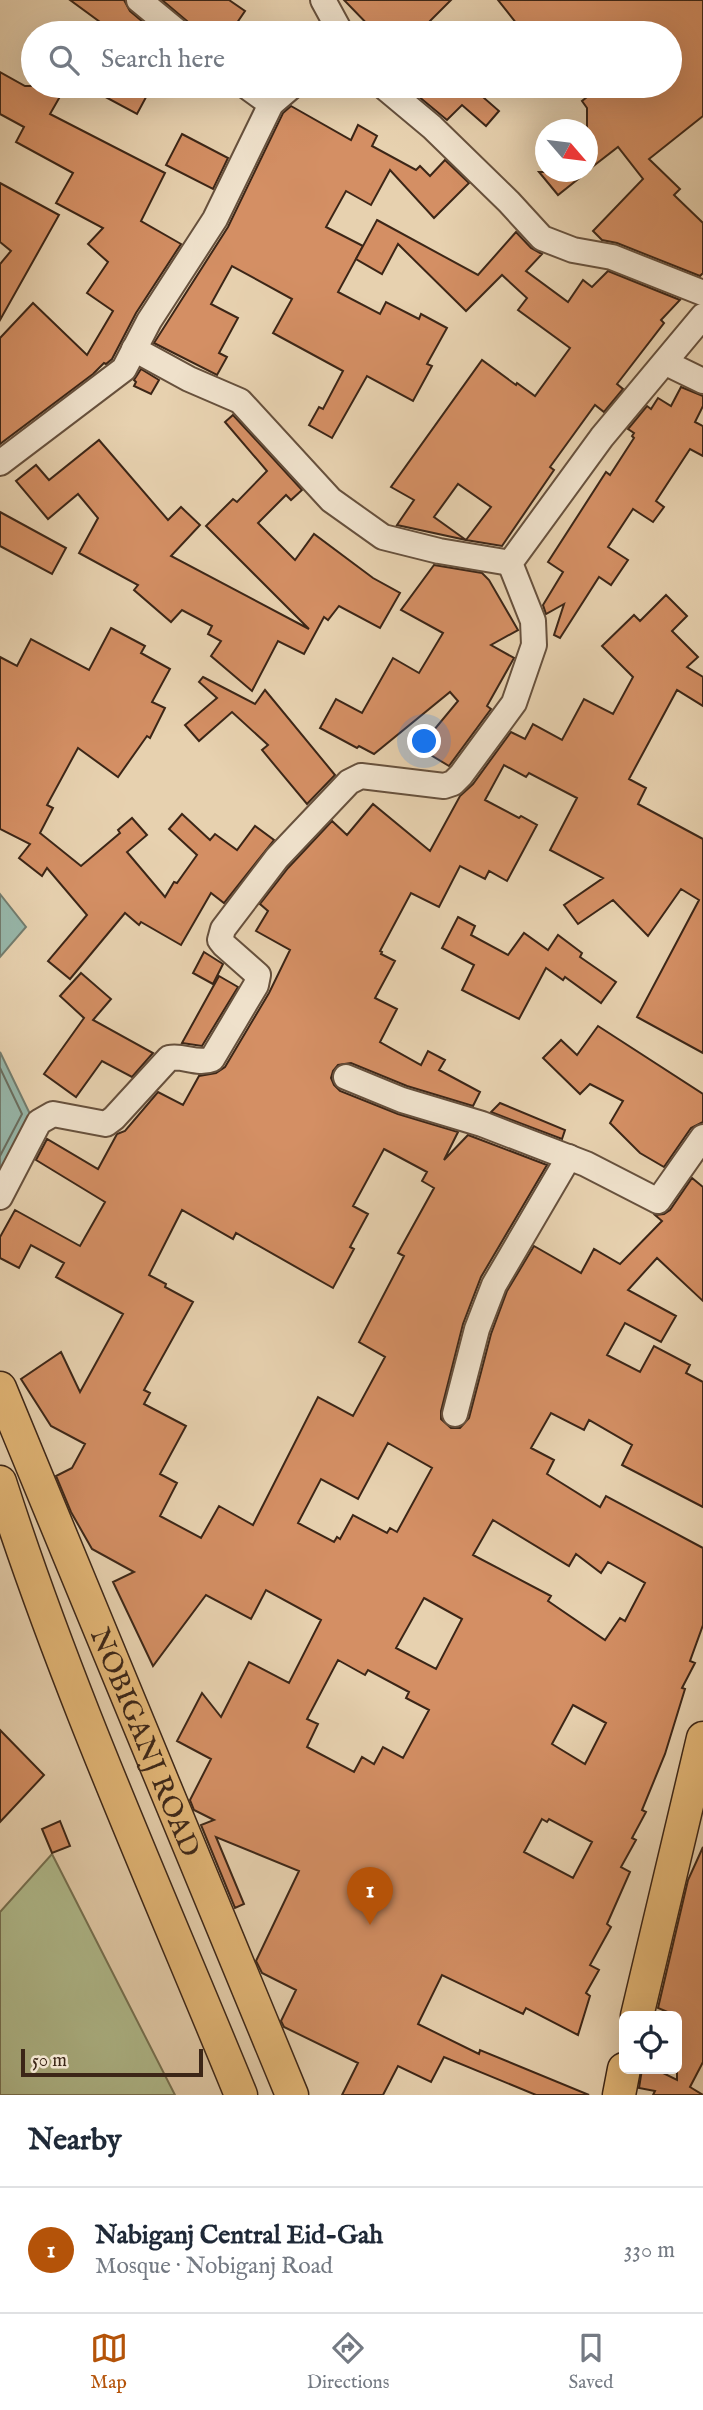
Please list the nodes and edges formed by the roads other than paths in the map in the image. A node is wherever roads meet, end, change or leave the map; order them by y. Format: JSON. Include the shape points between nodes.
{"nodes":[{"id":1,"x":139,"y":0,"type":"edge"},
{"id":2,"x":323,"y":0,"type":"edge"},
{"id":3,"x":164,"y":21,"type":"edge"},
{"id":4,"x":334,"y":21,"type":"edge"},
{"id":5,"x":263,"y":98,"type":"edge"},
{"id":6,"x":278,"y":98,"type":"edge"},
{"id":7,"x":397,"y":98,"type":"edge"},
{"id":8,"x":271,"y":104,"type":"junction"},
{"id":9,"x":703,"y":293,"type":"edge"},
{"id":10,"x":703,"y":316,"type":"edge"},
{"id":11,"x":134,"y":349,"type":"junction"},
{"id":12,"x":666,"y":363,"type":"junction"},
{"id":13,"x":703,"y":381,"type":"edge"},
{"id":14,"x":0,"y":463,"type":"edge"},
{"id":15,"x":510,"y":563,"type":"junction"},
{"id":16,"x":346,"y":1077,"type":"dead end"},
{"id":17,"x":703,"y":1137,"type":"edge"},
{"id":18,"x":569,"y":1157,"type":"junction"},
{"id":19,"x":0,"y":1197,"type":"edge"},
{"id":20,"x":0,"y":1388,"type":"edge"},
{"id":21,"x":455,"y":1414,"type":"dead end"},
{"id":22,"x":0,"y":1482,"type":"edge"},
{"id":23,"x":703,"y":1738,"type":"edge"},
{"id":24,"x":638,"y":2011,"type":"edge"},
{"id":25,"x":623,"y":2074,"type":"edge"},
{"id":26,"x":242,"y":2095,"type":"edge"},
{"id":27,"x":292,"y":2095,"type":"edge"},
{"id":28,"x":619,"y":2095,"type":"edge"}],
"edges":[{"from":1,"to":3,"type":"street"},
{"from":2,"to":4,"type":"street"},
{"from":5,"to":8,"type":"street"},
{"from":6,"to":8,"type":"street"},
{"from":7,"to":9,"type":"street","via":[[542,238],[612,257]]},
{"from":8,"to":11,"type":"street","via":[[215,219]]},
{"from":10,"to":12,"type":"street"},
{"from":11,"to":14,"type":"street","via":[[124,369]]},
{"from":11,"to":15,"type":"street","via":[[240,401],[331,500],[383,537]]},
{"from":12,"to":13,"type":"street"},
{"from":12,"to":15,"type":"street","via":[[602,438]]},
{"from":15,"to":19,"type":"street","via":[[533,621],[534,645],[514,703],[461,775],[444,786],[361,776],[349,782],[277,858],[223,929],[223,945],[258,975],[212,1059],[169,1058],[106,1124],[52,1114],[39,1122]]},
{"from":16,"to":18,"type":"street"},
{"from":17,"to":18,"type":"street","via":[[658,1201]]},
{"from":18,"to":21,"type":"street","via":[[494,1284]]},
{"from":20,"to":27,"type":"main road","name":"NOBIGANJ ROAD"},
{"from":22,"to":26,"type":"main road","name":"NOBIGANJ ROAD","via":[[64,1666]]},
{"from":23,"to":24,"type":"main road"},
{"from":25,"to":28,"type":"main road"}]}
